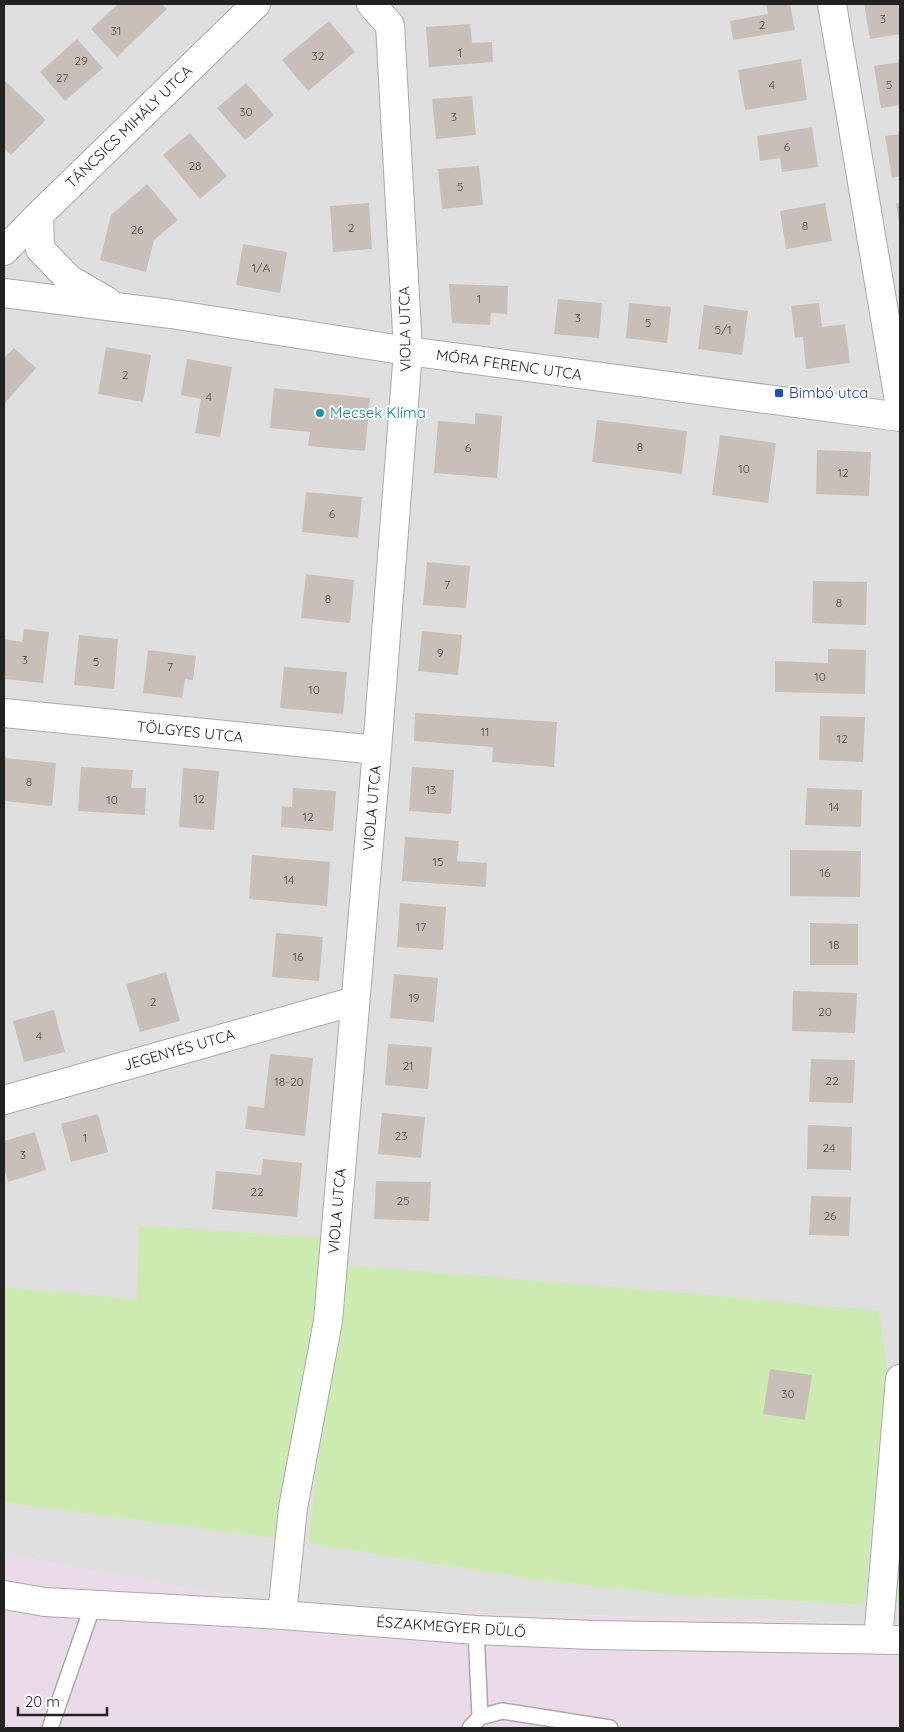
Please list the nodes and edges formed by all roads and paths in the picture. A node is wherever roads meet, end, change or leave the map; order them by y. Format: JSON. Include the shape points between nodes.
{"nodes":[{"id":1,"x":256,"y":4,"type":"edge"},
{"id":2,"x":370,"y":4,"type":"edge"},
{"id":3,"x":832,"y":4,"type":"edge"},
{"id":4,"x":39,"y":215,"type":"junction"},
{"id":5,"x":4,"y":251,"type":"edge"},
{"id":6,"x":4,"y":293,"type":"edge"},
{"id":7,"x":119,"y":308,"type":"junction"},
{"id":8,"x":408,"y":351,"type":"junction"},
{"id":9,"x":900,"y":407,"type":"edge"},
{"id":10,"x":900,"y":418,"type":"edge"},
{"id":11,"x":4,"y":713,"type":"edge"},
{"id":12,"x":377,"y":750,"type":"junction"},
{"id":13,"x":354,"y":1000,"type":"junction"},
{"id":14,"x":4,"y":1100,"type":"edge"},
{"id":15,"x":900,"y":1380,"type":"edge"},
{"id":16,"x":4,"y":1596,"type":"edge"},
{"id":17,"x":93,"y":1605,"type":"junction"},
{"id":18,"x":282,"y":1615,"type":"junction"},
{"id":19,"x":476,"y":1630,"type":"junction"},
{"id":20,"x":889,"y":1640,"type":"edge"},
{"id":21,"x":475,"y":1723,"type":"edge"},
{"id":22,"x":50,"y":1728,"type":"edge"},
{"id":23,"x":610,"y":1728,"type":"edge"}],
"edges":[{"from":1,"to":4,"type":"street","name":"TÁNCSICS MIHÁLY UTCA"},
{"from":2,"to":8,"type":"street","name":"VIOLA UTCA","via":[[390,25]]},
{"from":3,"to":9,"type":"street"},
{"from":4,"to":5,"type":"street","name":"TÁNCSICS MIHÁLY UTCA"},
{"from":4,"to":7,"type":"street","name":"MÓRA FERENC UTCA","via":[[40,249],[69,279]]},
{"from":6,"to":7,"type":"street","name":"MÓRA FERENC UTCA"},
{"from":7,"to":8,"type":"street","name":"MÓRA FERENC UTCA"},
{"from":8,"to":10,"type":"street","name":"MÓRA FERENC UTCA"},
{"from":8,"to":12,"type":"street","name":"VIOLA UTCA"},
{"from":11,"to":12,"type":"street","name":"TÖLGYES UTCA"},
{"from":12,"to":13,"type":"street","name":"VIOLA UTCA"},
{"from":13,"to":14,"type":"street","name":"JEGENYÉS UTCA"},
{"from":13,"to":18,"type":"street","name":"VIOLA UTCA","via":[[328,1321],[293,1508]]},
{"from":15,"to":20,"type":"street"},
{"from":16,"to":17,"type":"street","name":"ÉSZAKMEGYER DŰLŐ"},
{"from":17,"to":18,"type":"street","name":"ÉSZAKMEGYER DŰLŐ"},
{"from":17,"to":22,"type":"lane"},
{"from":18,"to":19,"type":"street","name":"ÉSZAKMEGYER DŰLŐ"},
{"from":19,"to":20,"type":"street","name":"ÉSZAKMEGYER DŰLŐ"},
{"from":19,"to":21,"type":"lane"},
{"from":21,"to":23,"type":"lane","via":[[502,1711]]}]}
